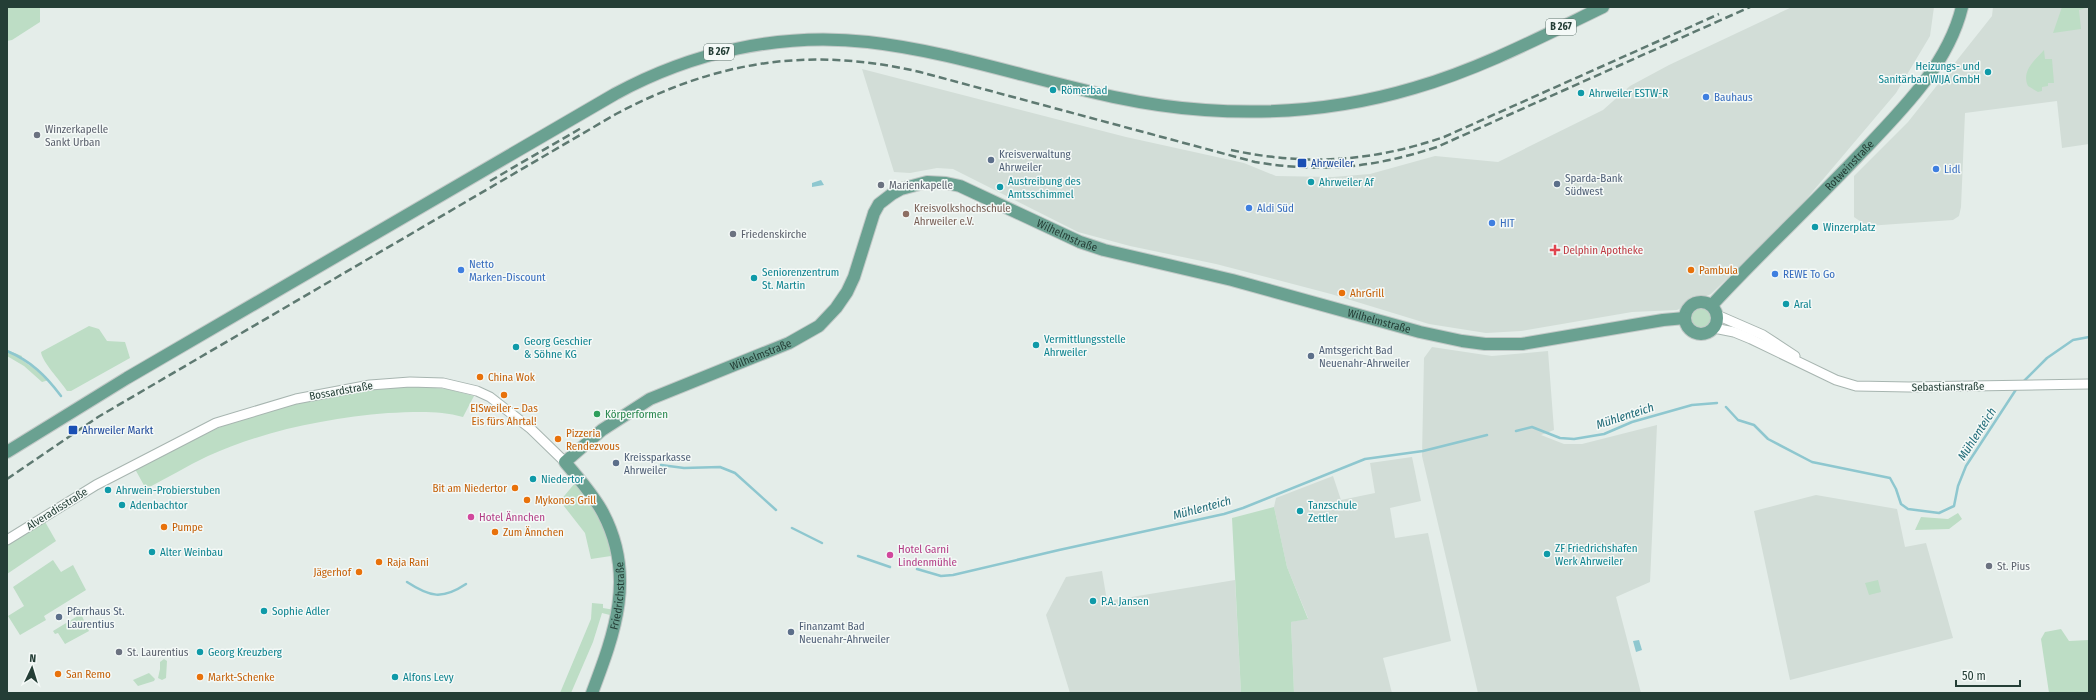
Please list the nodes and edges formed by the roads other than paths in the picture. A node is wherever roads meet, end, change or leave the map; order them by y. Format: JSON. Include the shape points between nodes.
{"nodes":[{"id":1,"x":1603,"y":7,"type":"edge"},
{"id":2,"x":1962,"y":7,"type":"edge"},
{"id":3,"x":1715,"y":310,"type":"junction"},
{"id":4,"x":1685,"y":318,"type":"junction"},
{"id":5,"x":1714,"y":328,"type":"junction"},
{"id":6,"x":1761,"y":339,"type":"junction"},
{"id":7,"x":2089,"y":384,"type":"edge"},
{"id":8,"x":7,"y":452,"type":"edge"},
{"id":9,"x":565,"y":462,"type":"junction"},
{"id":10,"x":108,"y":479,"type":"joint"},
{"id":11,"x":7,"y":540,"type":"edge"},
{"id":12,"x":592,"y":693,"type":"edge"}],
"edges":[{"from":1,"to":8,"type":"main road","number":"B 267","via":[[1502,55],[1414,88],[1359,101],[1261,111],[1184,108],[1115,97],[868,42],[776,42],[713,54],[660,71],[615,94],[134,374]]},
{"from":2,"to":3,"type":"main road","name":"Rotweinstraße","via":[[1951,38],[1918,89],[1821,196],[1783,232]]},
{"from":3,"to":4,"type":"main road","via":[[1702,301],[1696,302],[1688,308]]},
{"from":3,"to":5,"type":"main road","via":[[1717,322]]},
{"from":3,"to":6,"type":"street","name":"Sebastianstraße"},
{"from":4,"to":5,"type":"main road","via":[[1686,324],[1693,332],[1704,334]]},
{"from":4,"to":9,"type":"main road","name":"Wilhelmstraße","via":[[1522,344],[1462,341],[1420,332],[1239,282],[1104,250],[1075,240],[960,186],[927,182],[901,189],[879,204],[847,292],[819,326],[789,343],[650,399],[602,430]]},
{"from":5,"to":6,"type":"street","name":"Sebastianstraße"},
{"from":6,"to":7,"type":"street","name":"Sebastianstraße","via":[[1836,380],[1856,386]]},
{"from":9,"to":10,"type":"street","name":"Bossardstraße","via":[[531,429],[490,397],[461,386],[410,382],[329,391],[216,423]]},
{"from":9,"to":12,"type":"main road","name":"Friedrichstraße","via":[[594,498],[603,514],[612,534],[618,558],[621,596],[619,609]]},
{"from":10,"to":11,"type":"street","name":"Alveradisstraße"}]}
